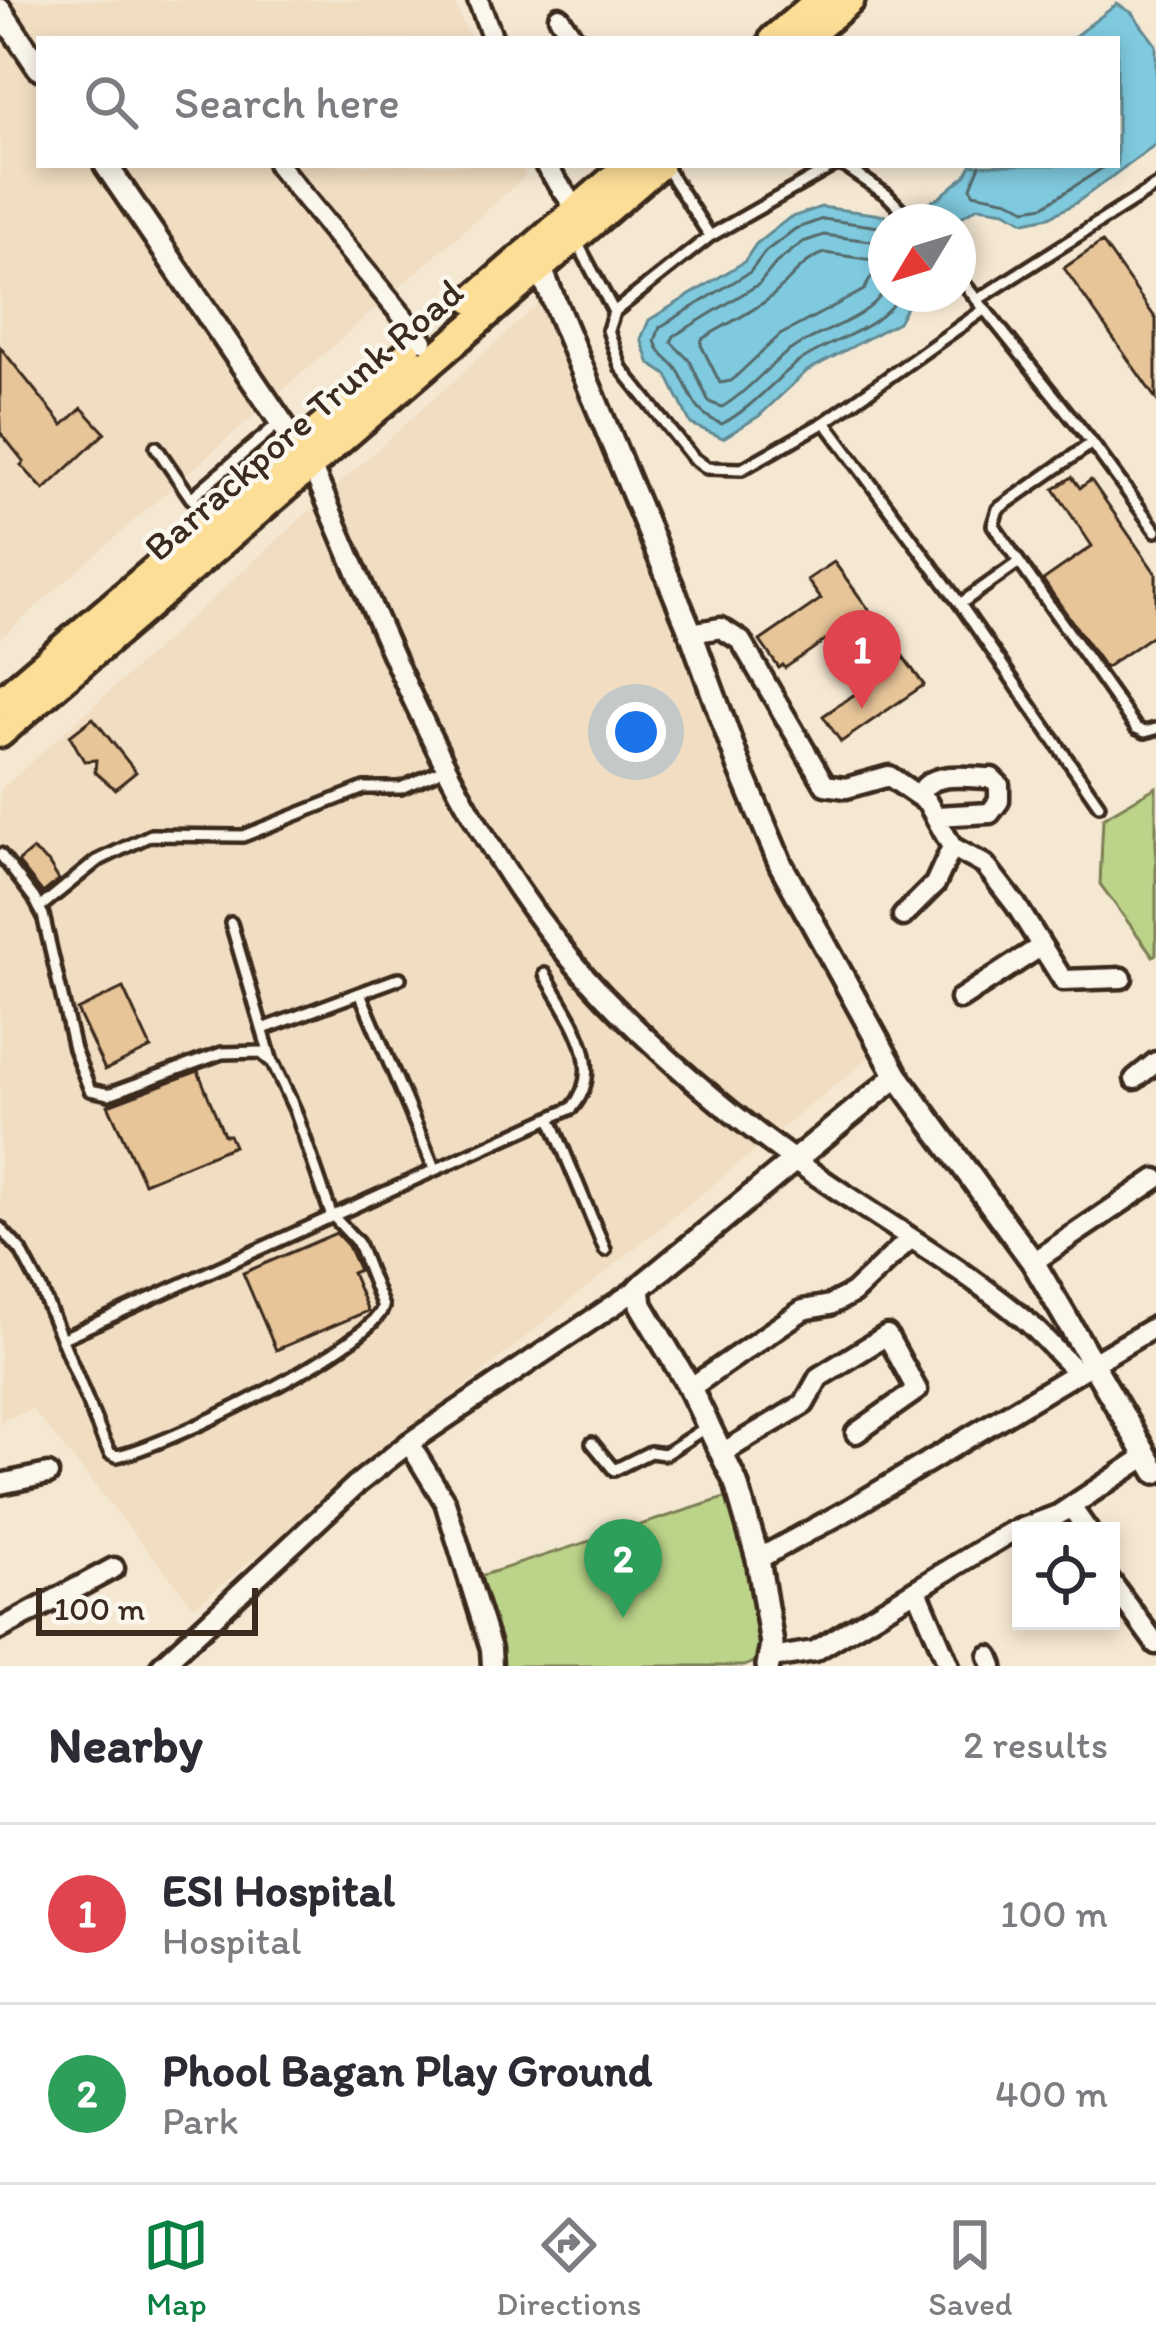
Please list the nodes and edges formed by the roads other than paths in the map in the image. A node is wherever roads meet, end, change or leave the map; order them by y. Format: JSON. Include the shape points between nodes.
{"nodes":[{"id":1,"x":478,"y":0,"type":"edge"},
{"id":2,"x":840,"y":1,"type":"edge"},
{"id":3,"x":0,"y":10,"type":"edge"},
{"id":4,"x":559,"y":17,"type":"dead end"},
{"id":5,"x":493,"y":36,"type":"edge"},
{"id":6,"x":572,"y":36,"type":"edge"},
{"id":7,"x":779,"y":36,"type":"edge"},
{"id":8,"x":807,"y":36,"type":"edge"},
{"id":9,"x":36,"y":64,"type":"edge"},
{"id":10,"x":108,"y":168,"type":"edge"},
{"id":11,"x":280,"y":168,"type":"edge"},
{"id":12,"x":547,"y":168,"type":"edge"},
{"id":13,"x":626,"y":168,"type":"edge"},
{"id":14,"x":657,"y":168,"type":"edge"},
{"id":15,"x":663,"y":168,"type":"edge"},
{"id":16,"x":834,"y":168,"type":"edge"},
{"id":17,"x":844,"y":168,"type":"edge"},
{"id":18,"x":1156,"y":186,"type":"edge"},
{"id":19,"x":896,"y":204,"type":"edge"},
{"id":20,"x":576,"y":223,"type":"junction"},
{"id":21,"x":710,"y":236,"type":"junction"},
{"id":22,"x":536,"y":258,"type":"junction"},
{"id":23,"x":976,"y":299,"type":"edge"},
{"id":24,"x":981,"y":305,"type":"junction"},
{"id":25,"x":614,"y":312,"type":"junction"},
{"id":26,"x":423,"y":341,"type":"junction"},
{"id":27,"x":280,"y":422,"type":"junction"},
{"id":28,"x":825,"y":422,"type":"junction"},
{"id":29,"x":1093,"y":443,"type":"junction"},
{"id":30,"x":156,"y":447,"type":"dead end"},
{"id":31,"x":304,"y":456,"type":"junction"},
{"id":32,"x":191,"y":498,"type":"junction"},
{"id":33,"x":213,"y":519,"type":"junction"},
{"id":34,"x":1156,"y":531,"type":"edge"},
{"id":35,"x":1018,"y":562,"type":"junction"},
{"id":36,"x":960,"y":604,"type":"junction"},
{"id":37,"x":691,"y":633,"type":"junction"},
{"id":38,"x":0,"y":702,"type":"edge"},
{"id":39,"x":1156,"y":729,"type":"edge"},
{"id":40,"x":0,"y":733,"type":"edge"},
{"id":41,"x":448,"y":767,"type":"junction"},
{"id":42,"x":920,"y":794,"type":"junction"},
{"id":43,"x":1099,"y":805,"type":"dead end"},
{"id":44,"x":935,"y":816,"type":"junction"},
{"id":45,"x":952,"y":847,"type":"junction"},
{"id":46,"x":0,"y":854,"type":"edge"},
{"id":47,"x":39,"y":908,"type":"junction"},
{"id":48,"x":903,"y":916,"type":"dead end"},
{"id":49,"x":231,"y":923,"type":"dead end"},
{"id":50,"x":1040,"y":947,"type":"junction"},
{"id":51,"x":545,"y":974,"type":"dead end"},
{"id":52,"x":400,"y":978,"type":"dead end"},
{"id":53,"x":1122,"y":979,"type":"dead end"},
{"id":54,"x":360,"y":993,"type":"junction"},
{"id":55,"x":960,"y":999,"type":"dead end"},
{"id":56,"x":262,"y":1029,"type":"junction"},
{"id":57,"x":1156,"y":1062,"type":"edge"},
{"id":58,"x":273,"y":1064,"type":"junction"},
{"id":59,"x":897,"y":1076,"type":"junction"},
{"id":60,"x":1135,"y":1079,"type":"dead end"},
{"id":61,"x":551,"y":1120,"type":"junction"},
{"id":62,"x":797,"y":1160,"type":"junction"},
{"id":63,"x":434,"y":1168,"type":"junction"},
{"id":64,"x":1156,"y":1179,"type":"edge"},
{"id":65,"x":331,"y":1214,"type":"junction"},
{"id":66,"x":0,"y":1228,"type":"edge"},
{"id":67,"x":911,"y":1238,"type":"junction"},
{"id":68,"x":605,"y":1250,"type":"dead end"},
{"id":69,"x":1033,"y":1262,"type":"junction"},
{"id":70,"x":639,"y":1288,"type":"junction"},
{"id":71,"x":1156,"y":1326,"type":"edge"},
{"id":72,"x":63,"y":1338,"type":"junction"},
{"id":73,"x":1084,"y":1368,"type":"junction"},
{"id":74,"x":690,"y":1388,"type":"junction"},
{"id":75,"x":708,"y":1426,"type":"junction"},
{"id":76,"x":856,"y":1433,"type":"dead end"},
{"id":77,"x":409,"y":1443,"type":"junction"},
{"id":78,"x":592,"y":1443,"type":"dead end"},
{"id":79,"x":722,"y":1454,"type":"junction"},
{"id":80,"x":1150,"y":1464,"type":"edge"},
{"id":81,"x":48,"y":1474,"type":"dead end"},
{"id":82,"x":0,"y":1484,"type":"edge"},
{"id":83,"x":1071,"y":1507,"type":"junction"},
{"id":84,"x":1082,"y":1522,"type":"edge"},
{"id":85,"x":758,"y":1559,"type":"junction"},
{"id":86,"x":114,"y":1568,"type":"dead end"},
{"id":87,"x":917,"y":1590,"type":"junction"},
{"id":88,"x":1120,"y":1594,"type":"edge"},
{"id":89,"x":0,"y":1629,"type":"edge"},
{"id":90,"x":1156,"y":1644,"type":"edge"},
{"id":91,"x":770,"y":1662,"type":"edge"},
{"id":92,"x":167,"y":1664,"type":"edge"},
{"id":93,"x":492,"y":1666,"type":"edge"},
{"id":94,"x":949,"y":1666,"type":"edge"}],
"edges":[{"from":1,"to":5,"type":"street"},
{"from":2,"to":7,"type":"main road"},
{"from":2,"to":8,"type":"main road"},
{"from":3,"to":9,"type":"street"},
{"from":4,"to":6,"type":"street"},
{"from":10,"to":27,"type":"street"},
{"from":11,"to":26,"type":"street"},
{"from":12,"to":20,"type":"street"},
{"from":13,"to":20,"type":"main road","name":"Barrackpore Trunk Road"},
{"from":14,"to":20,"type":"main road","name":"Barrackpore Trunk Road"},
{"from":15,"to":21,"type":"lane"},
{"from":16,"to":21,"type":"lane"},
{"from":17,"to":19,"type":"lane"},
{"from":18,"to":24,"type":"lane"},
{"from":20,"to":22,"type":"main road","name":"Barrackpore Trunk Road"},
{"from":20,"to":25,"type":"lane"},
{"from":21,"to":25,"type":"lane"},
{"from":22,"to":26,"type":"main road","name":"Barrackpore Trunk Road"},
{"from":22,"to":31,"type":"main road","name":"Barrackpore Trunk Road"},
{"from":22,"to":37,"type":"street"},
{"from":23,"to":24,"type":"lane"},
{"from":24,"to":28,"type":"lane"},
{"from":24,"to":29,"type":"lane"},
{"from":25,"to":28,"type":"lane","via":[[608,330],[621,368],[707,468],[742,469]]},
{"from":26,"to":31,"type":"main road","name":"Barrackpore Trunk Road"},
{"from":27,"to":31,"type":"street"},
{"from":27,"to":32,"type":"lane"},
{"from":28,"to":36,"type":"lane"},
{"from":29,"to":34,"type":"lane"},
{"from":29,"to":35,"type":"lane","via":[[995,514],[993,525]]},
{"from":30,"to":32,"type":"lane"},
{"from":31,"to":33,"type":"main road","name":"Barrackpore Trunk Road"},
{"from":31,"to":40,"type":"main road","name":"Barrackpore Trunk Road"},
{"from":31,"to":41,"type":"street"},
{"from":32,"to":33,"type":"lane"},
{"from":33,"to":38,"type":"main road","name":"Barrackpore Trunk Road"},
{"from":35,"to":36,"type":"lane"},
{"from":35,"to":39,"type":"lane","via":[[1136,728]]},
{"from":36,"to":43,"type":"lane"},
{"from":37,"to":42,"type":"street","via":[[721,628],[741,641],[825,785],[889,776]]},
{"from":37,"to":59,"type":"street","via":[[781,865]]},
{"from":41,"to":47,"type":"lane","via":[[401,788],[364,788],[243,836],[151,835],[98,861]]},
{"from":41,"to":62,"type":"street","via":[[503,872],[588,980]]},
{"from":42,"to":44,"type":"street"},
{"from":42,"to":44,"type":"street","via":[[933,779],[992,778],[1000,785],[990,813]]},
{"from":44,"to":45,"type":"street"},
{"from":45,"to":48,"type":"street","via":[[935,884]]},
{"from":45,"to":50,"type":"street","via":[[983,863]]},
{"from":46,"to":47,"type":"lane"},
{"from":47,"to":58,"type":"lane","via":[[90,1090],[109,1094],[222,1053],[260,1052]]},
{"from":49,"to":56,"type":"lane"},
{"from":50,"to":53,"type":"street","via":[[1063,980]]},
{"from":50,"to":55,"type":"street"},
{"from":51,"to":61,"type":"lane","via":[[589,1065],[581,1098]]},
{"from":52,"to":54,"type":"lane"},
{"from":54,"to":56,"type":"lane"},
{"from":54,"to":63,"type":"lane"},
{"from":56,"to":58,"type":"lane"},
{"from":57,"to":60,"type":"street"},
{"from":58,"to":65,"type":"lane"},
{"from":59,"to":62,"type":"street"},
{"from":59,"to":69,"type":"street"},
{"from":61,"to":63,"type":"lane"},
{"from":61,"to":68,"type":"lane"},
{"from":62,"to":67,"type":"street"},
{"from":62,"to":70,"type":"street"},
{"from":63,"to":65,"type":"lane"},
{"from":64,"to":69,"type":"street"},
{"from":65,"to":72,"type":"lane"},
{"from":65,"to":72,"type":"lane","via":[[358,1243],[380,1318],[289,1380],[161,1440],[110,1453]]},
{"from":66,"to":72,"type":"lane","via":[[21,1251]]},
{"from":67,"to":73,"type":"street"},
{"from":67,"to":74,"type":"street","via":[[853,1293],[803,1310]]},
{"from":69,"to":73,"type":"street"},
{"from":70,"to":74,"type":"street","via":[[645,1314]]},
{"from":70,"to":77,"type":"street"},
{"from":71,"to":73,"type":"street"},
{"from":73,"to":80,"type":"street"},
{"from":73,"to":85,"type":"street"},
{"from":74,"to":75,"type":"street"},
{"from":75,"to":78,"type":"lane","via":[[669,1452],[648,1452],[614,1470]]},
{"from":75,"to":79,"type":"street"},
{"from":76,"to":79,"type":"street","via":[[916,1390],[887,1335],[819,1377],[804,1404]]},
{"from":77,"to":92,"type":"street"},
{"from":77,"to":93,"type":"street","via":[[445,1502]]},
{"from":79,"to":85,"type":"street"},
{"from":80,"to":83,"type":"street"},
{"from":81,"to":82,"type":"street"},
{"from":83,"to":84,"type":"street"},
{"from":83,"to":87,"type":"street","via":[[1010,1533]]},
{"from":85,"to":91,"type":"street"},
{"from":86,"to":89,"type":"street"},
{"from":87,"to":91,"type":"street","via":[[815,1651]]},
{"from":87,"to":94,"type":"street"},
{"from":88,"to":90,"type":"street"}]}
